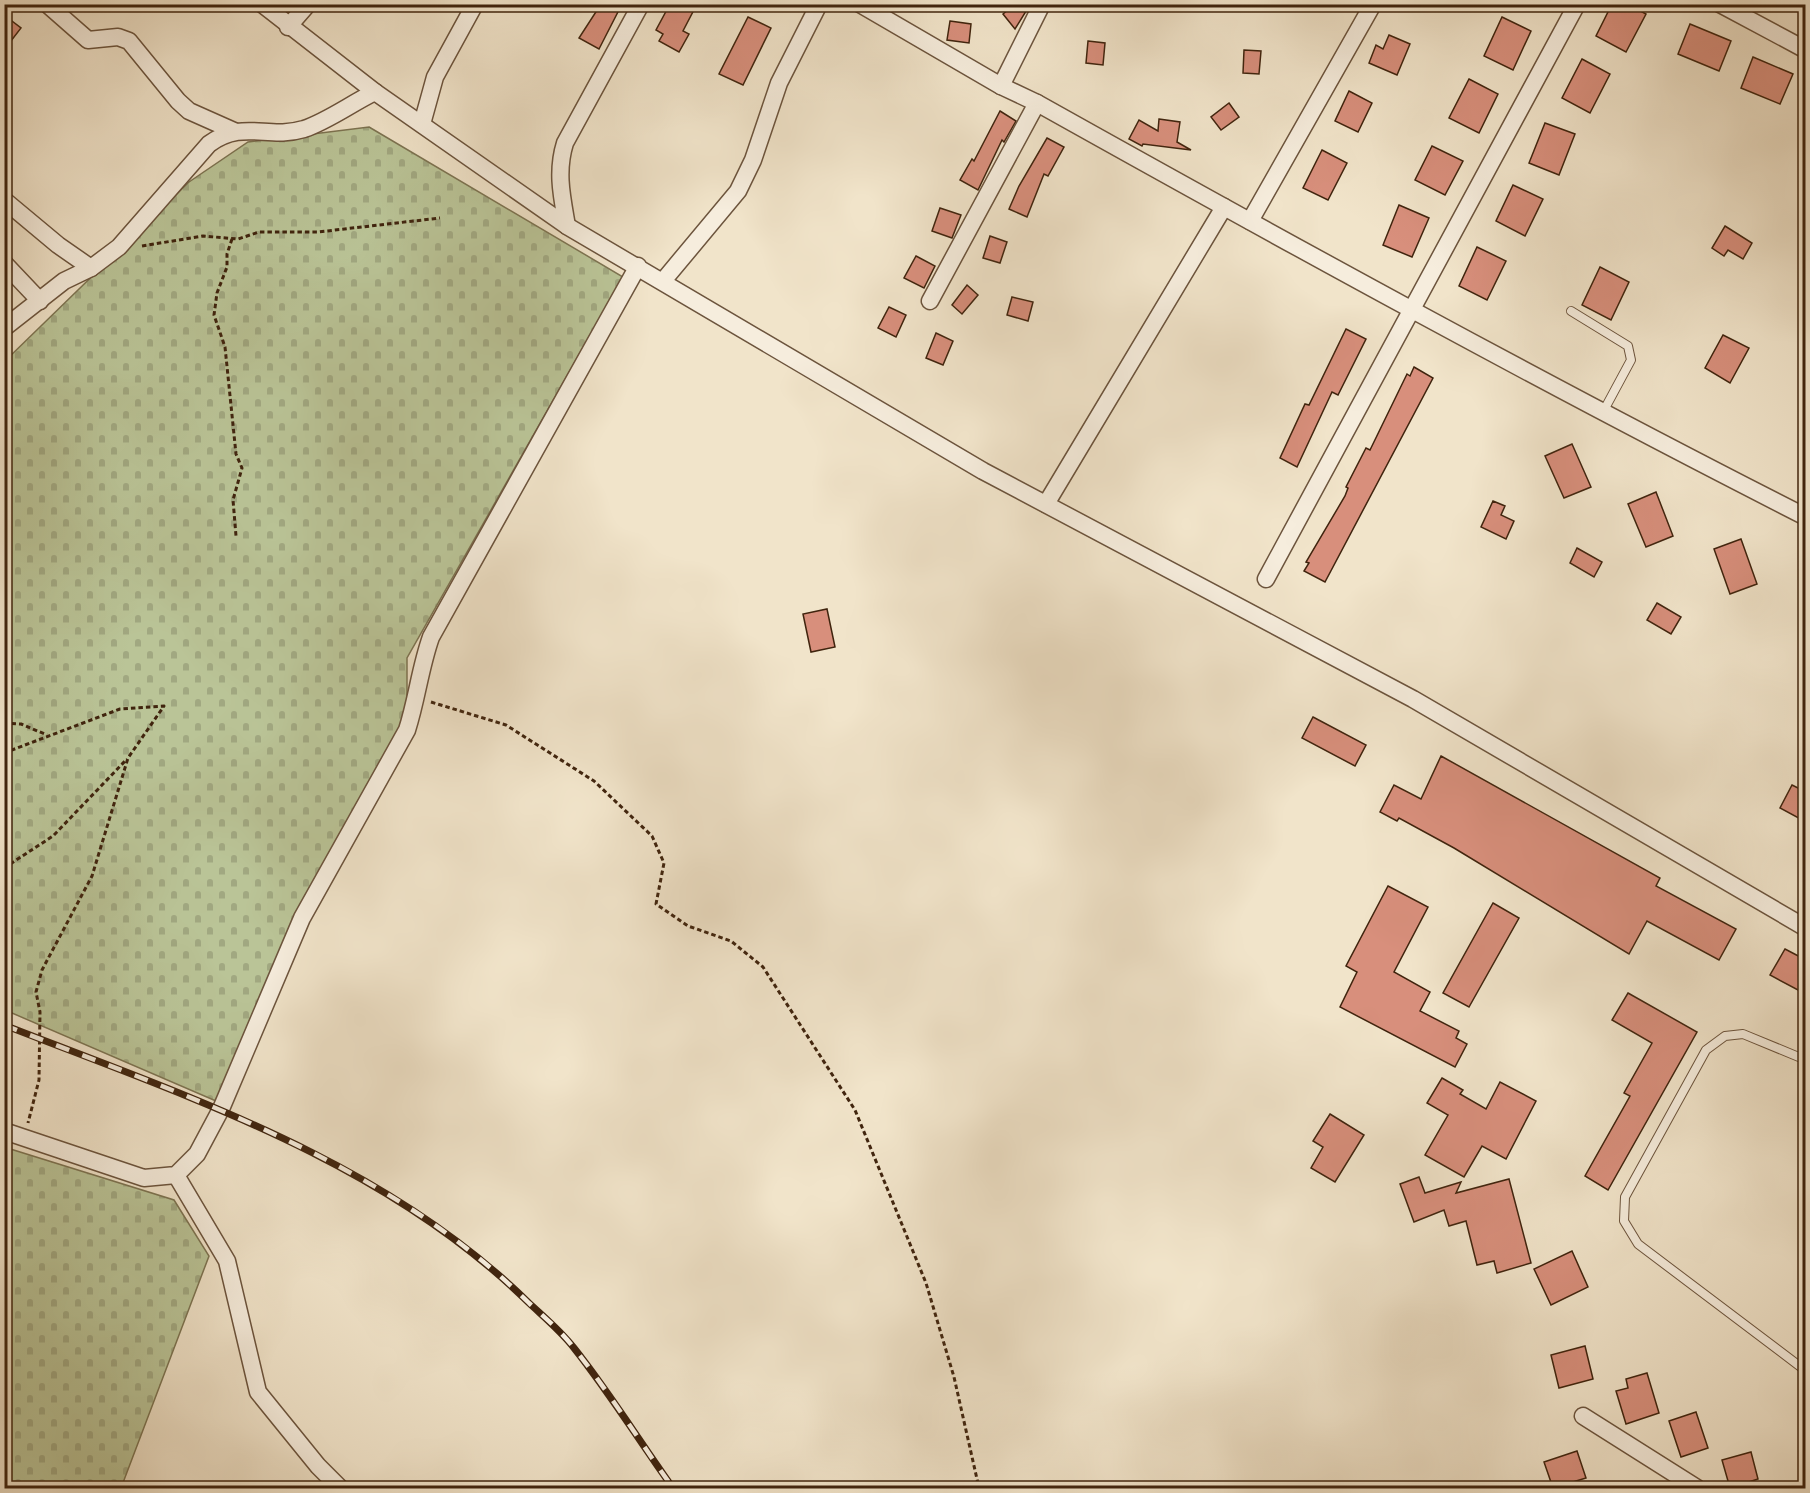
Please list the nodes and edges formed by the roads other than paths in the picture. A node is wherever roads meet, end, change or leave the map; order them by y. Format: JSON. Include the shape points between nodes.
{"nodes":[{"id":1,"x":46,"y":4,"type":"edge"},
{"id":2,"x":261,"y":4,"type":"edge"},
{"id":3,"x":308,"y":4,"type":"edge"},
{"id":4,"x":475,"y":4,"type":"edge"},
{"id":5,"x":641,"y":4,"type":"edge"},
{"id":6,"x":819,"y":4,"type":"edge"},
{"id":7,"x":860,"y":4,"type":"edge"},
{"id":8,"x":1042,"y":4,"type":"edge"},
{"id":9,"x":1373,"y":4,"type":"edge"},
{"id":10,"x":1577,"y":4,"type":"edge"},
{"id":11,"x":1720,"y":4,"type":"edge"},
{"id":12,"x":288,"y":27,"type":"junction"},
{"id":13,"x":1806,"y":50,"type":"edge"},
{"id":14,"x":1001,"y":86,"type":"junction"},
{"id":15,"x":375,"y":92,"type":"junction"},
{"id":16,"x":1037,"y":102,"type":"junction"},
{"id":17,"x":422,"y":124,"type":"junction"},
{"id":18,"x":234,"y":131,"type":"junction"},
{"id":19,"x":4,"y":200,"type":"edge"},
{"id":20,"x":1224,"y":207,"type":"junction"},
{"id":21,"x":1250,"y":221,"type":"junction"},
{"id":22,"x":567,"y":226,"type":"junction"},
{"id":23,"x":4,"y":263,"type":"edge"},
{"id":24,"x":638,"y":266,"type":"junction"},
{"id":25,"x":91,"y":268,"type":"junction"},
{"id":26,"x":663,"y":281,"type":"junction"},
{"id":27,"x":40,"y":301,"type":"junction"},
{"id":28,"x":930,"y":301,"type":"dead end"},
{"id":29,"x":1411,"y":311,"type":"junction"},
{"id":30,"x":1571,"y":311,"type":"dead end"},
{"id":31,"x":4,"y":328,"type":"edge"},
{"id":32,"x":1603,"y":413,"type":"junction"},
{"id":33,"x":1046,"y":504,"type":"junction"},
{"id":34,"x":1806,"y":517,"type":"edge"},
{"id":35,"x":1266,"y":579,"type":"dead end"},
{"id":36,"x":1806,"y":928,"type":"edge"},
{"id":37,"x":1806,"y":1060,"type":"edge"},
{"id":38,"x":4,"y":1131,"type":"edge"},
{"id":39,"x":176,"y":1175,"type":"junction"},
{"id":40,"x":1806,"y":1371,"type":"edge"},
{"id":41,"x":1583,"y":1416,"type":"dead end"},
{"id":42,"x":1679,"y":1484,"type":"edge"},
{"id":43,"x":340,"y":1488,"type":"edge"},
{"id":44,"x":1697,"y":1488,"type":"edge"}],
"edges":[{"from":1,"to":18,"type":"street","via":[[83,38],[118,37],[129,41],[178,102]]},
{"from":2,"to":12,"type":"street"},
{"from":3,"to":12,"type":"street"},
{"from":4,"to":17,"type":"street","via":[[435,77]]},
{"from":5,"to":22,"type":"street","via":[[565,142],[559,180]]},
{"from":6,"to":26,"type":"street","via":[[778,83],[753,160],[738,191]]},
{"from":7,"to":14,"type":"street"},
{"from":8,"to":14,"type":"street"},
{"from":9,"to":21,"type":"street"},
{"from":10,"to":29,"type":"street"},
{"from":11,"to":13,"type":"street"},
{"from":12,"to":15,"type":"street"},
{"from":14,"to":16,"type":"street"},
{"from":15,"to":17,"type":"street"},
{"from":15,"to":18,"type":"street","via":[[303,129]]},
{"from":16,"to":20,"type":"street"},
{"from":16,"to":28,"type":"street"},
{"from":17,"to":22,"type":"street"},
{"from":18,"to":25,"type":"street","via":[[209,144],[119,247]]},
{"from":19,"to":25,"type":"street"},
{"from":20,"to":21,"type":"street"},
{"from":20,"to":33,"type":"street"},
{"from":21,"to":29,"type":"street"},
{"from":22,"to":24,"type":"street"},
{"from":23,"to":27,"type":"street"},
{"from":24,"to":26,"type":"street"},
{"from":24,"to":39,"type":"street","via":[[431,637],[407,730],[302,918],[221,1109],[196,1154]]},
{"from":25,"to":27,"type":"street","via":[[64,281]]},
{"from":26,"to":33,"type":"street","via":[[983,471]]},
{"from":27,"to":31,"type":"street"},
{"from":29,"to":32,"type":"street"},
{"from":29,"to":35,"type":"street"},
{"from":30,"to":32,"type":"lane","via":[[1628,346],[1631,352],[1631,360]]},
{"from":32,"to":34,"type":"street"},
{"from":33,"to":36,"type":"street","via":[[1413,699]]},
{"from":37,"to":40,"type":"lane","via":[[1743,1034],[1725,1035],[1706,1050],[1625,1197],[1624,1221],[1638,1244]]},
{"from":38,"to":39,"type":"street","via":[[144,1178]]},
{"from":39,"to":43,"type":"street","via":[[227,1261],[258,1392]]},
{"from":41,"to":42,"type":"street"},
{"from":42,"to":44,"type":"street"}]}
